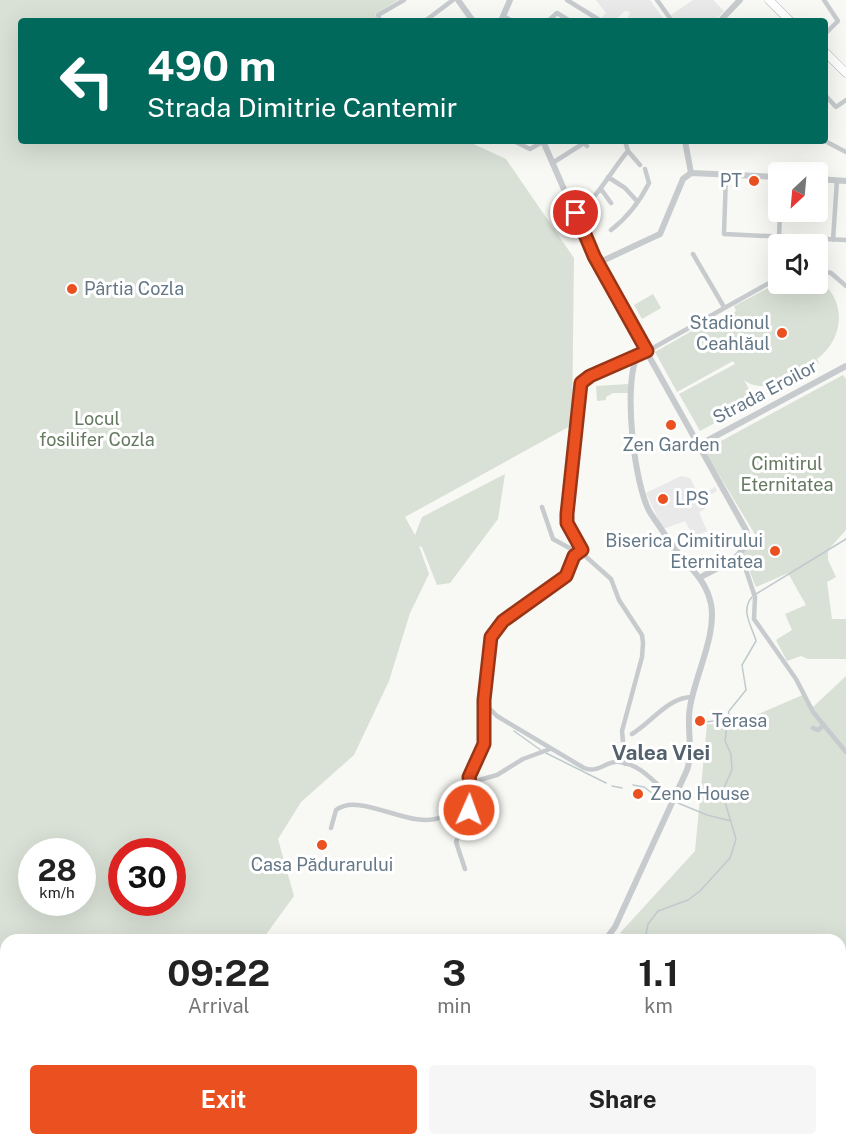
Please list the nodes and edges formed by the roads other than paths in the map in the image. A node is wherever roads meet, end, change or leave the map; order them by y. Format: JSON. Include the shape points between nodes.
{"nodes":[{"id":1,"x":404,"y":0,"type":"edge"},
{"id":2,"x":453,"y":0,"type":"edge"},
{"id":3,"x":458,"y":0,"type":"edge"},
{"id":4,"x":510,"y":0,"type":"edge"},
{"id":5,"x":567,"y":0,"type":"edge"},
{"id":6,"x":657,"y":0,"type":"edge"},
{"id":7,"x":740,"y":0,"type":"edge"},
{"id":8,"x":769,"y":0,"type":"edge"},
{"id":9,"x":775,"y":0,"type":"edge"},
{"id":10,"x":824,"y":0,"type":"edge"},
{"id":11,"x":379,"y":18,"type":"edge"},
{"id":12,"x":428,"y":18,"type":"edge"},
{"id":13,"x":471,"y":18,"type":"edge"},
{"id":14,"x":502,"y":18,"type":"edge"},
{"id":15,"x":551,"y":18,"type":"edge"},
{"id":16,"x":565,"y":18,"type":"edge"},
{"id":17,"x":596,"y":18,"type":"edge"},
{"id":18,"x":670,"y":18,"type":"edge"},
{"id":19,"x":723,"y":18,"type":"edge"},
{"id":20,"x":787,"y":18,"type":"edge"},
{"id":21,"x":792,"y":18,"type":"edge"},
{"id":22,"x":828,"y":31,"type":"edge"},
{"id":23,"x":828,"y":59,"type":"edge"},
{"id":24,"x":828,"y":59,"type":"edge"},
{"id":25,"x":846,"y":74,"type":"edge"},
{"id":26,"x":846,"y":78,"type":"edge"},
{"id":27,"x":828,"y":98,"type":"edge"},
{"id":28,"x":846,"y":100,"type":"edge"},
{"id":29,"x":828,"y":143,"type":"edge"},
{"id":30,"x":521,"y":144,"type":"edge"},
{"id":31,"x":537,"y":144,"type":"edge"},
{"id":32,"x":545,"y":144,"type":"edge"},
{"id":33,"x":582,"y":144,"type":"edge"},
{"id":34,"x":626,"y":144,"type":"edge"},
{"id":35,"x":685,"y":144,"type":"edge"},
{"id":36,"x":628,"y":151,"type":"junction"},
{"id":37,"x":846,"y":152,"type":"edge"},
{"id":38,"x":554,"y":162,"type":"junction"},
{"id":39,"x":690,"y":173,"type":"junction"},
{"id":40,"x":726,"y":175,"type":"junction"},
{"id":41,"x":608,"y":177,"type":"junction"},
{"id":42,"x":768,"y":177,"type":"edge"},
{"id":43,"x":828,"y":180,"type":"edge"},
{"id":44,"x":837,"y":180,"type":"junction"},
{"id":45,"x":846,"y":181,"type":"edge"},
{"id":46,"x":631,"y":184,"type":"dead end"},
{"id":47,"x":625,"y":188,"type":"junction"},
{"id":48,"x":601,"y":189,"type":"junction"},
{"id":49,"x":636,"y":200,"type":"junction"},
{"id":50,"x":611,"y":203,"type":"dead end"},
{"id":51,"x":576,"y":213,"type":"junction"},
{"id":52,"x":611,"y":230,"type":"dead end"},
{"id":53,"x":768,"y":237,"type":"edge"},
{"id":54,"x":828,"y":240,"type":"edge"},
{"id":55,"x":833,"y":240,"type":"junction"},
{"id":56,"x":846,"y":240,"type":"edge"},
{"id":57,"x":693,"y":254,"type":"dead end"},
{"id":58,"x":598,"y":263,"type":"junction"},
{"id":59,"x":828,"y":272,"type":"edge"},
{"id":60,"x":768,"y":283,"type":"edge"},
{"id":61,"x":846,"y":286,"type":"edge"},
{"id":62,"x":724,"y":307,"type":"junction"},
{"id":63,"x":647,"y":351,"type":"junction"},
{"id":64,"x":637,"y":357,"type":"junction"},
{"id":65,"x":846,"y":366,"type":"edge"},
{"id":66,"x":699,"y":445,"type":"junction"},
{"id":67,"x":542,"y":507,"type":"dead end"},
{"id":68,"x":582,"y":550,"type":"junction"},
{"id":69,"x":741,"y":555,"type":"junction"},
{"id":70,"x":701,"y":577,"type":"junction"},
{"id":71,"x":692,"y":697,"type":"junction"},
{"id":72,"x":484,"y":703,"type":"junction"},
{"id":73,"x":824,"y":725,"type":"junction"},
{"id":74,"x":813,"y":728,"type":"dead end"},
{"id":75,"x":632,"y":734,"type":"dead end"},
{"id":76,"x":550,"y":749,"type":"junction"},
{"id":77,"x":846,"y":752,"type":"edge"},
{"id":78,"x":625,"y":764,"type":"junction"},
{"id":79,"x":471,"y":782,"type":"junction"},
{"id":80,"x":675,"y":797,"type":"junction"},
{"id":81,"x":331,"y":828,"type":"dead end"},
{"id":82,"x":465,"y":869,"type":"dead end"},
{"id":83,"x":610,"y":934,"type":"edge"}],
"edges":[{"from":1,"to":11,"type":"street"},
{"from":2,"to":12,"type":"street"},
{"from":3,"to":13,"type":"street"},
{"from":4,"to":14,"type":"street"},
{"from":5,"to":17,"type":"street"},
{"from":6,"to":18,"type":"street"},
{"from":7,"to":19,"type":"street"},
{"from":8,"to":20,"type":"main road"},
{"from":9,"to":21,"type":"main road"},
{"from":10,"to":22,"type":"street","via":[[838,21]]},
{"from":15,"to":16,"type":"street","via":[[557,13]]},
{"from":23,"to":25,"type":"main road"},
{"from":24,"to":26,"type":"main road"},
{"from":27,"to":28,"type":"street","via":[[836,107]]},
{"from":29,"to":37,"type":"street"},
{"from":30,"to":31,"type":"street","via":[[530,148]]},
{"from":32,"to":38,"type":"street"},
{"from":33,"to":38,"type":"street"},
{"from":34,"to":36,"type":"street"},
{"from":35,"to":39,"type":"street"},
{"from":36,"to":41,"type":"street"},
{"from":36,"to":49,"type":"street","via":[[649,183]]},
{"from":38,"to":51,"type":"street"},
{"from":39,"to":40,"type":"street"},
{"from":39,"to":58,"type":"street","via":[[683,179],[660,234]]},
{"from":40,"to":42,"type":"street"},
{"from":40,"to":53,"type":"street","via":[[723,233]]},
{"from":41,"to":47,"type":"street"},
{"from":41,"to":48,"type":"street"},
{"from":43,"to":44,"type":"street"},
{"from":44,"to":45,"type":"street"},
{"from":44,"to":55,"type":"street"},
{"from":46,"to":47,"type":"street"},
{"from":47,"to":49,"type":"street"},
{"from":48,"to":50,"type":"street"},
{"from":48,"to":51,"type":"street"},
{"from":49,"to":52,"type":"street","via":[[630,216]]},
{"from":51,"to":58,"type":"street"},
{"from":54,"to":55,"type":"street"},
{"from":55,"to":56,"type":"street"},
{"from":57,"to":62,"type":"street"},
{"from":58,"to":63,"type":"street"},
{"from":59,"to":61,"type":"street"},
{"from":60,"to":62,"type":"street"},
{"from":62,"to":63,"type":"street"},
{"from":63,"to":64,"type":"street"},
{"from":63,"to":66,"type":"street"},
{"from":64,"to":68,"type":"street","via":[[581,383],[567,523]]},
{"from":64,"to":70,"type":"street","via":[[632,418],[644,497],[664,533]]},
{"from":65,"to":66,"type":"street","name":"Strada Eroilor"},
{"from":66,"to":69,"type":"street","via":[[746,530]]},
{"from":67,"to":68,"type":"street","via":[[553,539],[573,550]]},
{"from":68,"to":72,"type":"street","via":[[574,556],[566,576],[503,621],[495,631],[487,661]]},
{"from":68,"to":78,"type":"street","via":[[611,579],[619,600],[642,635],[642,657],[622,731]]},
{"from":69,"to":70,"type":"street"},
{"from":69,"to":73,"type":"street","via":[[755,597],[754,619]]},
{"from":70,"to":71,"type":"street","via":[[712,614]]},
{"from":71,"to":75,"type":"street","via":[[668,706]]},
{"from":71,"to":80,"type":"street","via":[[689,763]]},
{"from":72,"to":76,"type":"street","via":[[497,716]]},
{"from":72,"to":79,"type":"street","via":[[484,744],[471,771]]},
{"from":73,"to":74,"type":"street","via":[[818,730]]},
{"from":73,"to":77,"type":"street"},
{"from":76,"to":78,"type":"street","via":[[590,770],[618,762]]},
{"from":76,"to":79,"type":"street","via":[[522,759],[497,775]]},
{"from":78,"to":80,"type":"street","via":[[646,771]]},
{"from":79,"to":81,"type":"street","via":[[465,784],[450,810],[438,818],[420,820],[345,806],[336,810]]},
{"from":79,"to":82,"type":"street","via":[[472,800],[456,842]]},
{"from":80,"to":83,"type":"street"}]}
